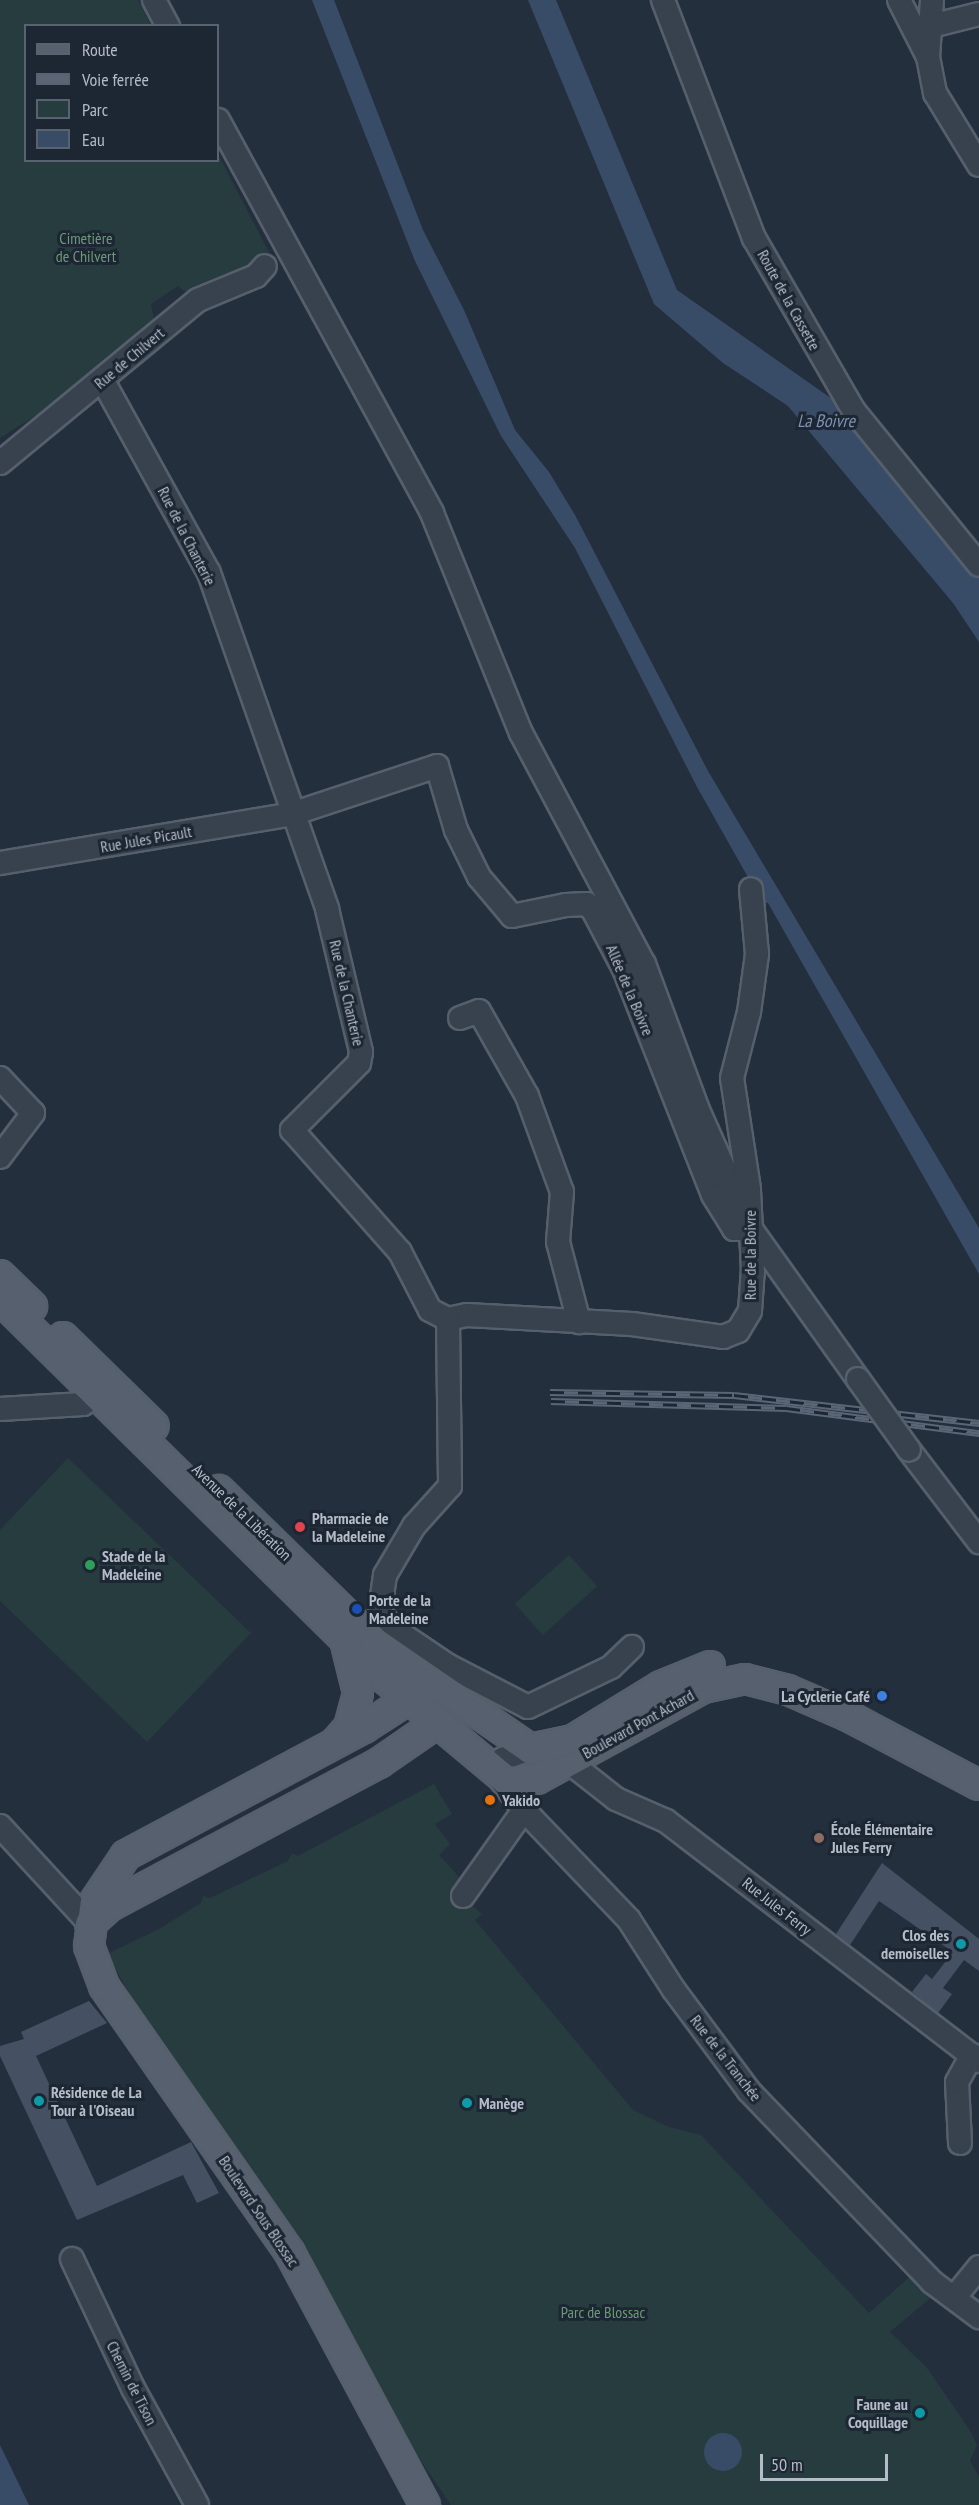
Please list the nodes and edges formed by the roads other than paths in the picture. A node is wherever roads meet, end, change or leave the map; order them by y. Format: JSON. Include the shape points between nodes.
{"nodes":[{"id":1,"x":154,"y":0,"type":"edge"},
{"id":2,"x":663,"y":0,"type":"edge"},
{"id":3,"x":899,"y":0,"type":"edge"},
{"id":4,"x":933,"y":0,"type":"edge"},
{"id":5,"x":979,"y":14,"type":"edge"},
{"id":6,"x":167,"y":24,"type":"edge"},
{"id":7,"x":931,"y":26,"type":"junction"},
{"id":8,"x":928,"y":57,"type":"junction"},
{"id":9,"x":219,"y":122,"type":"edge"},
{"id":10,"x":979,"y":165,"type":"edge"},
{"id":11,"x":265,"y":266,"type":"dead end"},
{"id":12,"x":103,"y":381,"type":"junction"},
{"id":13,"x":0,"y":464,"type":"edge"},
{"id":14,"x":979,"y":565,"type":"edge"},
{"id":15,"x":292,"y":814,"type":"junction"},
{"id":16,"x":0,"y":863,"type":"edge"},
{"id":17,"x":751,"y":889,"type":"dead end"},
{"id":18,"x":460,"y":1018,"type":"dead end"},
{"id":19,"x":0,"y":1078,"type":"edge"},
{"id":20,"x":0,"y":1157,"type":"edge"},
{"id":21,"x":751,"y":1229,"type":"junction"},
{"id":22,"x":0,"y":1275,"type":"edge"},
{"id":23,"x":0,"y":1299,"type":"edge"},
{"id":24,"x":448,"y":1319,"type":"junction"},
{"id":25,"x":579,"y":1322,"type":"junction"},
{"id":26,"x":103,"y":1391,"type":"junction"},
{"id":27,"x":0,"y":1409,"type":"edge"},
{"id":28,"x":979,"y":1542,"type":"edge"},
{"id":29,"x":345,"y":1640,"type":"junction"},
{"id":30,"x":632,"y":1647,"type":"dead end"},
{"id":31,"x":429,"y":1696,"type":"junction"},
{"id":32,"x":848,"y":1716,"type":"junction"},
{"id":33,"x":334,"y":1744,"type":"junction"},
{"id":34,"x":530,"y":1749,"type":"junction"},
{"id":35,"x":569,"y":1762,"type":"junction"},
{"id":36,"x":498,"y":1776,"type":"junction"},
{"id":37,"x":977,"y":1783,"type":"edge"},
{"id":38,"x":524,"y":1810,"type":"junction"},
{"id":39,"x":0,"y":1826,"type":"edge"},
{"id":40,"x":463,"y":1896,"type":"dead end"},
{"id":41,"x":90,"y":1924,"type":"junction"},
{"id":42,"x":976,"y":2058,"type":"edge"},
{"id":43,"x":960,"y":2143,"type":"dead end"},
{"id":44,"x":72,"y":2259,"type":"dead end"},
{"id":45,"x":979,"y":2267,"type":"edge"},
{"id":46,"x":954,"y":2298,"type":"junction"},
{"id":47,"x":979,"y":2317,"type":"edge"},
{"id":48,"x":197,"y":2505,"type":"edge"},
{"id":49,"x":425,"y":2505,"type":"edge"}],
"edges":[{"from":1,"to":6,"type":"street"},
{"from":2,"to":14,"type":"street","name":"Route de la Cassette","via":[[754,238],[848,403]]},
{"from":3,"to":8,"type":"street"},
{"from":4,"to":7,"type":"street"},
{"from":5,"to":7,"type":"street"},
{"from":7,"to":8,"type":"street"},
{"from":8,"to":10,"type":"street","via":[[935,93]]},
{"from":9,"to":21,"type":"street","via":[[432,513],[521,733],[644,964],[698,1110]]},
{"from":11,"to":12,"type":"street","name":"Rue de Chilvert","via":[[256,276],[198,300]]},
{"from":12,"to":13,"type":"street","name":"Rue de Chilvert"},
{"from":12,"to":15,"type":"street","name":"Rue de la Chanterie","via":[[209,573]]},
{"from":15,"to":16,"type":"street","name":"Rue Jules Picault"},
{"from":15,"to":21,"type":"street","name":"Allée de la Boivre","via":[[437,766],[456,830],[479,877],[512,916],[566,905],[587,904],[593,910],[624,969],[713,1195],[734,1228]]},
{"from":15,"to":24,"type":"street","name":"Rue de la Chanterie","via":[[327,909],[361,1052],[359,1063],[292,1130],[400,1252],[430,1310]]},
{"from":17,"to":21,"type":"street","name":"Rue de la Boivre","via":[[757,954],[732,1093],[749,1189]]},
{"from":18,"to":25,"type":"street","via":[[479,1011],[527,1096],[562,1192],[558,1242]]},
{"from":19,"to":20,"type":"street","via":[[33,1113]]},
{"from":21,"to":25,"type":"street","name":"Rue de la Boivre","via":[[752,1298],[738,1331],[723,1337]]},
{"from":21,"to":28,"type":"street","bridge":true},
{"from":22,"to":26,"type":"main road","name":"Avenue de la Libération"},
{"from":23,"to":26,"type":"main road","name":"Avenue de la Libération"},
{"from":24,"to":25,"type":"street","name":"Rue de la Boivre","via":[[467,1316]]},
{"from":24,"to":31,"type":"street","via":[[450,1486],[414,1526],[385,1575],[380,1611]]},
{"from":26,"to":27,"type":"street","via":[[83,1404]]},
{"from":26,"to":29,"type":"main road","name":"Avenue de la Libération"},
{"from":26,"to":31,"type":"main road","name":"Avenue de la Libération"},
{"from":29,"to":31,"type":"main road","name":"Avenue de la Libération"},
{"from":29,"to":33,"type":"main road","name":"Boulevard Sous Blossac","via":[[358,1693],[349,1727]]},
{"from":30,"to":31,"type":"street","via":[[611,1667],[528,1707]]},
{"from":31,"to":33,"type":"main road","name":"Boulevard Sous Blossac"},
{"from":31,"to":34,"type":"main road","name":"Avenue de la Libération"},
{"from":31,"to":36,"type":"main road","name":"Boulevard Pont Achard"},
{"from":31,"to":41,"type":"main road","via":[[379,1763],[110,1906]]},
{"from":32,"to":34,"type":"main road","name":"Boulevard Pont Achard","via":[[777,1672],[740,1663],[714,1665],[661,1686],[573,1740]]},
{"from":32,"to":35,"type":"main road","name":"Boulevard Pont Achard","via":[[762,1681],[723,1682],[660,1709]]},
{"from":32,"to":37,"type":"main road","name":"Boulevard Pont Achard"},
{"from":33,"to":41,"type":"main road","name":"Boulevard Sous Blossac","via":[[141,1844],[101,1887]]},
{"from":34,"to":36,"type":"street","name":"Boulevard Pont Achard","via":[[503,1760]]},
{"from":35,"to":36,"type":"main road","name":"Boulevard Pont Achard","via":[[525,1783]]},
{"from":35,"to":42,"type":"street","name":"Rue Jules Ferry","via":[[616,1799],[666,1821]]},
{"from":36,"to":38,"type":"street","name":"Rue de la Tranchée"},
{"from":38,"to":40,"type":"street"},
{"from":38,"to":46,"type":"street","name":"Rue de la Tranchée","via":[[629,1920],[680,1998],[749,2091],[932,2282]]},
{"from":39,"to":41,"type":"street"},
{"from":41,"to":49,"type":"main road","name":"Boulevard Sous Blossac","via":[[89,1946],[97,1973],[290,2253]]},
{"from":42,"to":43,"type":"street","via":[[957,2082]]},
{"from":44,"to":48,"type":"street","name":"Chemin de Tison","via":[[133,2388]]},
{"from":45,"to":46,"type":"street"},
{"from":46,"to":47,"type":"street","name":"Rue de la Tranchée"}]}
